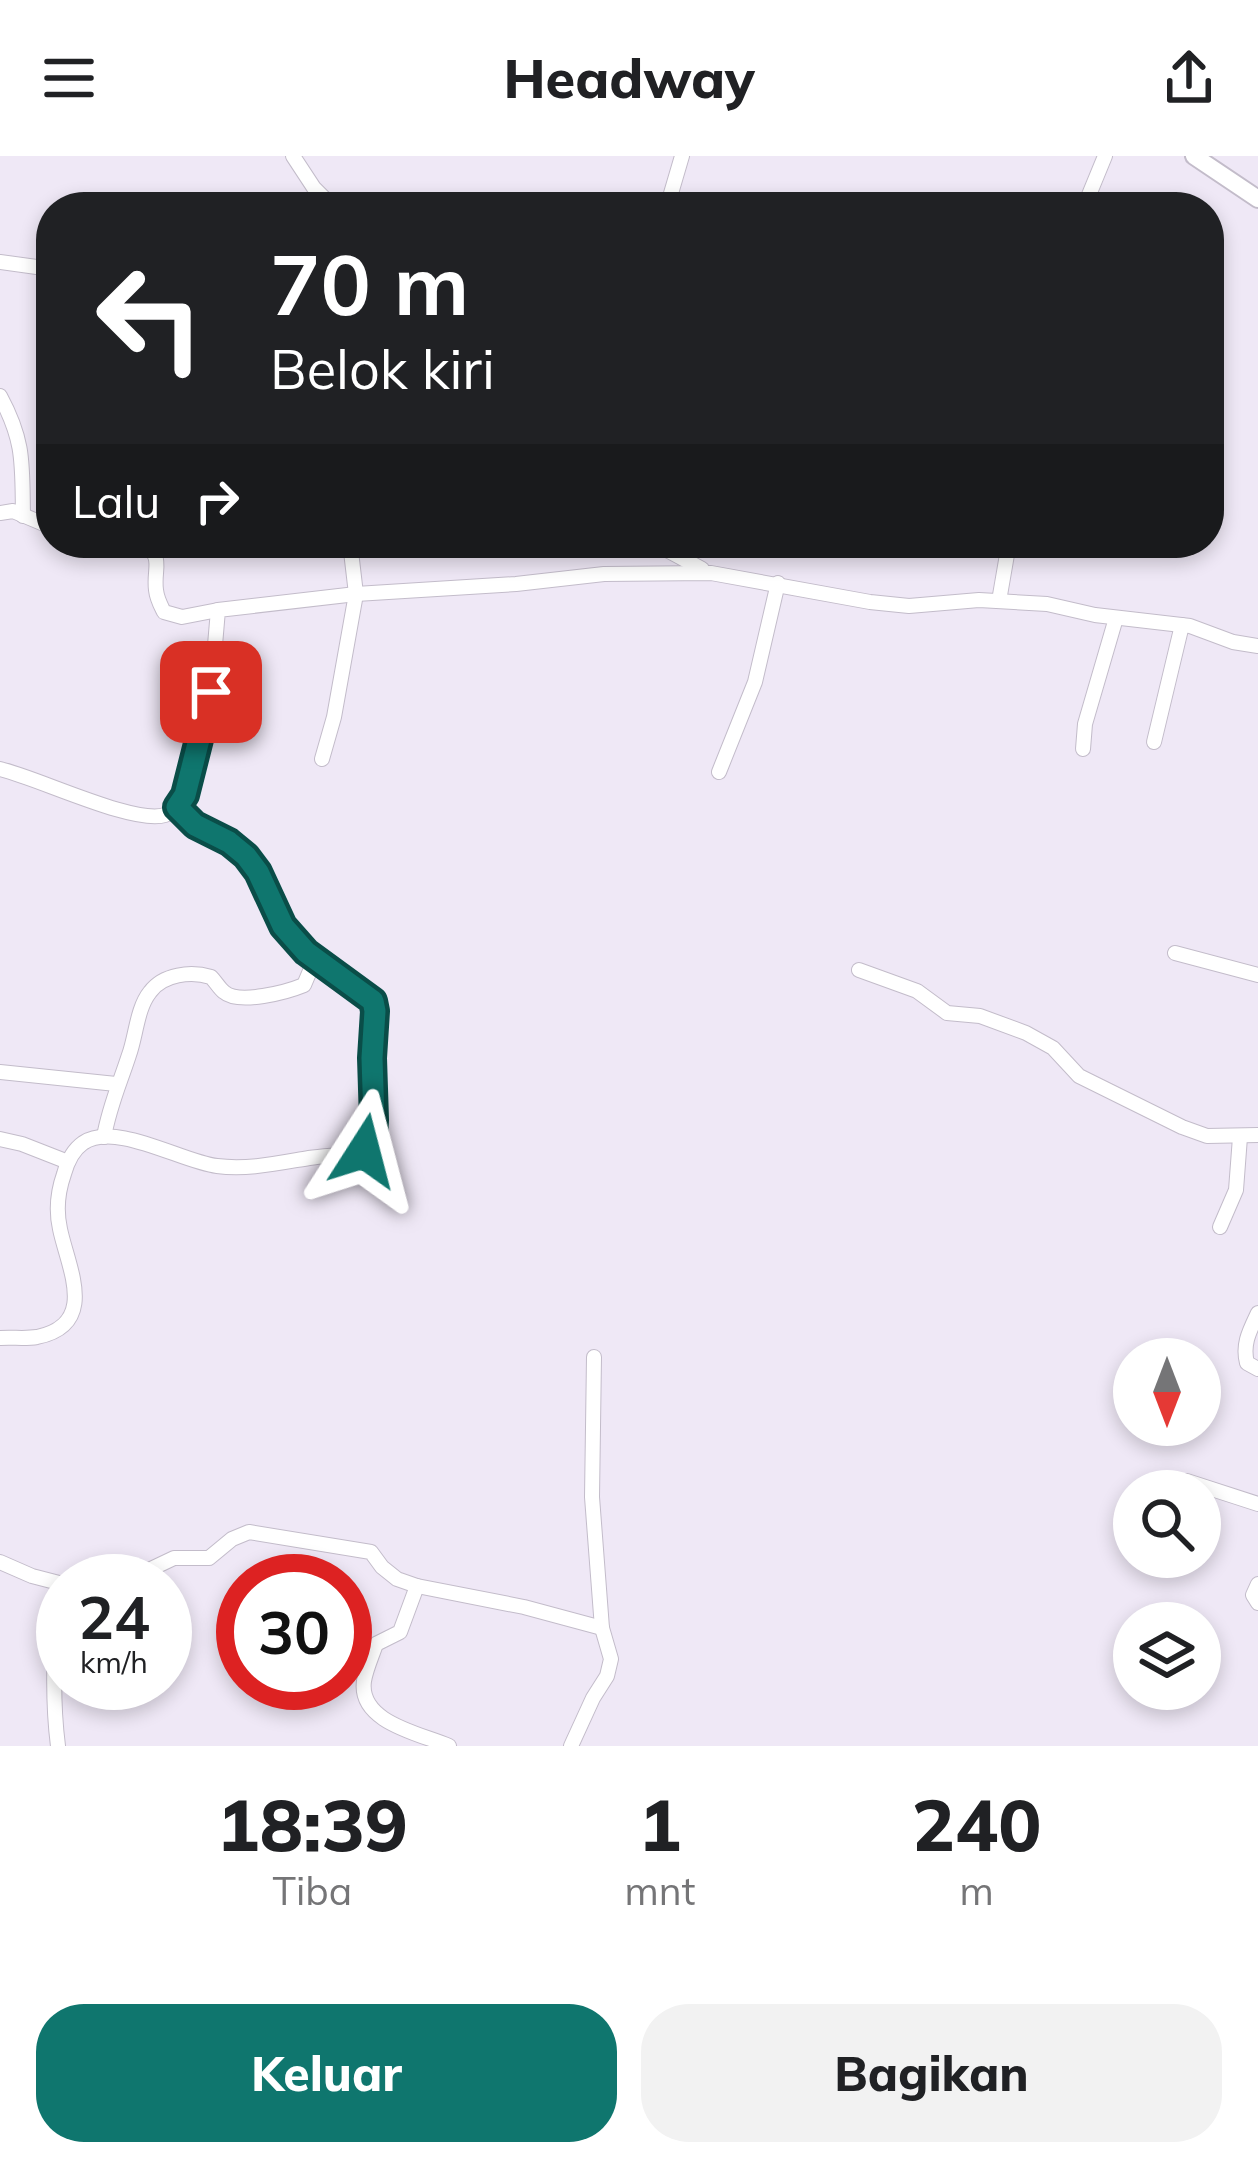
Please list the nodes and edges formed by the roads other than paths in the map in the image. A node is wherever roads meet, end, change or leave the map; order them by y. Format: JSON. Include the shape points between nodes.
{"nodes":[{"id":1,"x":293,"y":156,"type":"edge"},
{"id":2,"x":682,"y":156,"type":"edge"},
{"id":3,"x":1105,"y":156,"type":"edge"},
{"id":4,"x":1194,"y":156,"type":"edge"},
{"id":5,"x":318,"y":192,"type":"edge"},
{"id":6,"x":671,"y":192,"type":"edge"},
{"id":7,"x":1090,"y":192,"type":"edge"},
{"id":8,"x":1258,"y":199,"type":"edge"},
{"id":9,"x":0,"y":262,"type":"edge"},
{"id":10,"x":36,"y":267,"type":"edge"},
{"id":11,"x":0,"y":396,"type":"edge"},
{"id":12,"x":0,"y":513,"type":"edge"},
{"id":13,"x":23,"y":516,"type":"junction"},
{"id":14,"x":36,"y":521,"type":"edge"},
{"id":15,"x":157,"y":558,"type":"edge"},
{"id":16,"x":352,"y":558,"type":"edge"},
{"id":17,"x":679,"y":558,"type":"edge"},
{"id":18,"x":1006,"y":558,"type":"edge"},
{"id":19,"x":711,"y":573,"type":"junction"},
{"id":20,"x":778,"y":583,"type":"junction"},
{"id":21,"x":356,"y":594,"type":"junction"},
{"id":22,"x":999,"y":601,"type":"junction"},
{"id":23,"x":218,"y":610,"type":"junction"},
{"id":24,"x":1116,"y":618,"type":"junction"},
{"id":25,"x":1182,"y":625,"type":"junction"},
{"id":26,"x":1258,"y":646,"type":"edge"},
{"id":27,"x":1154,"y":742,"type":"dead end"},
{"id":28,"x":1083,"y":749,"type":"dead end"},
{"id":29,"x":322,"y":759,"type":"dead end"},
{"id":30,"x":0,"y":769,"type":"edge"},
{"id":31,"x":719,"y":772,"type":"dead end"},
{"id":32,"x":177,"y":807,"type":"junction"},
{"id":33,"x":1174,"y":952,"type":"dead end"},
{"id":34,"x":315,"y":959,"type":"junction"},
{"id":35,"x":859,"y":970,"type":"dead end"},
{"id":36,"x":1257,"y":973,"type":"edge"},
{"id":37,"x":0,"y":1072,"type":"edge"},
{"id":38,"x":116,"y":1084,"type":"junction"},
{"id":39,"x":1258,"y":1135,"type":"edge"},
{"id":40,"x":104,"y":1137,"type":"junction"},
{"id":41,"x":1240,"y":1137,"type":"junction"},
{"id":42,"x":0,"y":1139,"type":"edge"},
{"id":43,"x":68,"y":1162,"type":"junction"},
{"id":44,"x":1220,"y":1227,"type":"dead end"},
{"id":45,"x":1258,"y":1313,"type":"edge"},
{"id":46,"x":0,"y":1338,"type":"edge"},
{"id":47,"x":594,"y":1357,"type":"dead end"},
{"id":48,"x":1258,"y":1369,"type":"edge"},
{"id":49,"x":1221,"y":1492,"type":"edge"},
{"id":50,"x":1258,"y":1504,"type":"edge"},
{"id":51,"x":192,"y":1558,"type":"edge"},
{"id":52,"x":0,"y":1562,"type":"edge"},
{"id":53,"x":36,"y":1577,"type":"edge"},
{"id":54,"x":1258,"y":1584,"type":"edge"},
{"id":55,"x":417,"y":1586,"type":"junction"},
{"id":56,"x":1258,"y":1603,"type":"edge"},
{"id":57,"x":602,"y":1628,"type":"junction"},
{"id":58,"x":55,"y":1710,"type":"edge"},
{"id":59,"x":58,"y":1746,"type":"edge"},
{"id":60,"x":449,"y":1746,"type":"edge"},
{"id":61,"x":571,"y":1746,"type":"edge"}],
"edges":[{"from":1,"to":5,"type":"street"},
{"from":2,"to":6,"type":"street"},
{"from":3,"to":7,"type":"street"},
{"from":4,"to":8,"type":"street"},
{"from":9,"to":10,"type":"street"},
{"from":11,"to":13,"type":"street","via":[[21,452]]},
{"from":12,"to":13,"type":"street"},
{"from":13,"to":14,"type":"street"},
{"from":15,"to":23,"type":"street","via":[[164,611]]},
{"from":16,"to":21,"type":"street"},
{"from":17,"to":19,"type":"street"},
{"from":18,"to":22,"type":"street"},
{"from":19,"to":20,"type":"street"},
{"from":19,"to":21,"type":"street"},
{"from":20,"to":22,"type":"street","via":[[870,602]]},
{"from":20,"to":31,"type":"street","via":[[755,682]]},
{"from":21,"to":23,"type":"street"},
{"from":21,"to":29,"type":"street"},
{"from":22,"to":24,"type":"street"},
{"from":23,"to":32,"type":"street","via":[[211,692]]},
{"from":24,"to":25,"type":"street"},
{"from":24,"to":28,"type":"street"},
{"from":25,"to":26,"type":"street"},
{"from":25,"to":27,"type":"street"},
{"from":30,"to":32,"type":"street","via":[[149,815]]},
{"from":32,"to":34,"type":"street","via":[[246,856],[283,926]]},
{"from":33,"to":36,"type":"street"},
{"from":34,"to":38,"type":"street","via":[[304,985],[252,997],[230,996],[203,974],[165,980],[150,992]]},
{"from":34,"to":40,"type":"street","via":[[373,1001],[373,1138],[364,1151],[213,1166]]},
{"from":35,"to":41,"type":"street","via":[[917,991],[947,1013],[1026,1033],[1079,1076],[1182,1127]]},
{"from":37,"to":38,"type":"street"},
{"from":38,"to":40,"type":"street"},
{"from":39,"to":41,"type":"street"},
{"from":40,"to":43,"type":"street","via":[[85,1141]]},
{"from":41,"to":44,"type":"street","via":[[1236,1190]]},
{"from":42,"to":43,"type":"street"},
{"from":43,"to":46,"type":"street","via":[[58,1210],[75,1283],[71,1315],[40,1336]]},
{"from":45,"to":48,"type":"street","via":[[1245,1354]]},
{"from":47,"to":57,"type":"street","via":[[592,1497]]},
{"from":49,"to":50,"type":"street"},
{"from":51,"to":55,"type":"street","via":[[209,1558],[249,1532],[371,1552]]},
{"from":52,"to":53,"type":"street"},
{"from":54,"to":56,"type":"street"},
{"from":55,"to":57,"type":"street"},
{"from":55,"to":60,"type":"street","via":[[400,1632],[376,1644],[363,1685],[388,1724]]},
{"from":57,"to":61,"type":"street","via":[[610,1665]]},
{"from":58,"to":59,"type":"street"}]}
